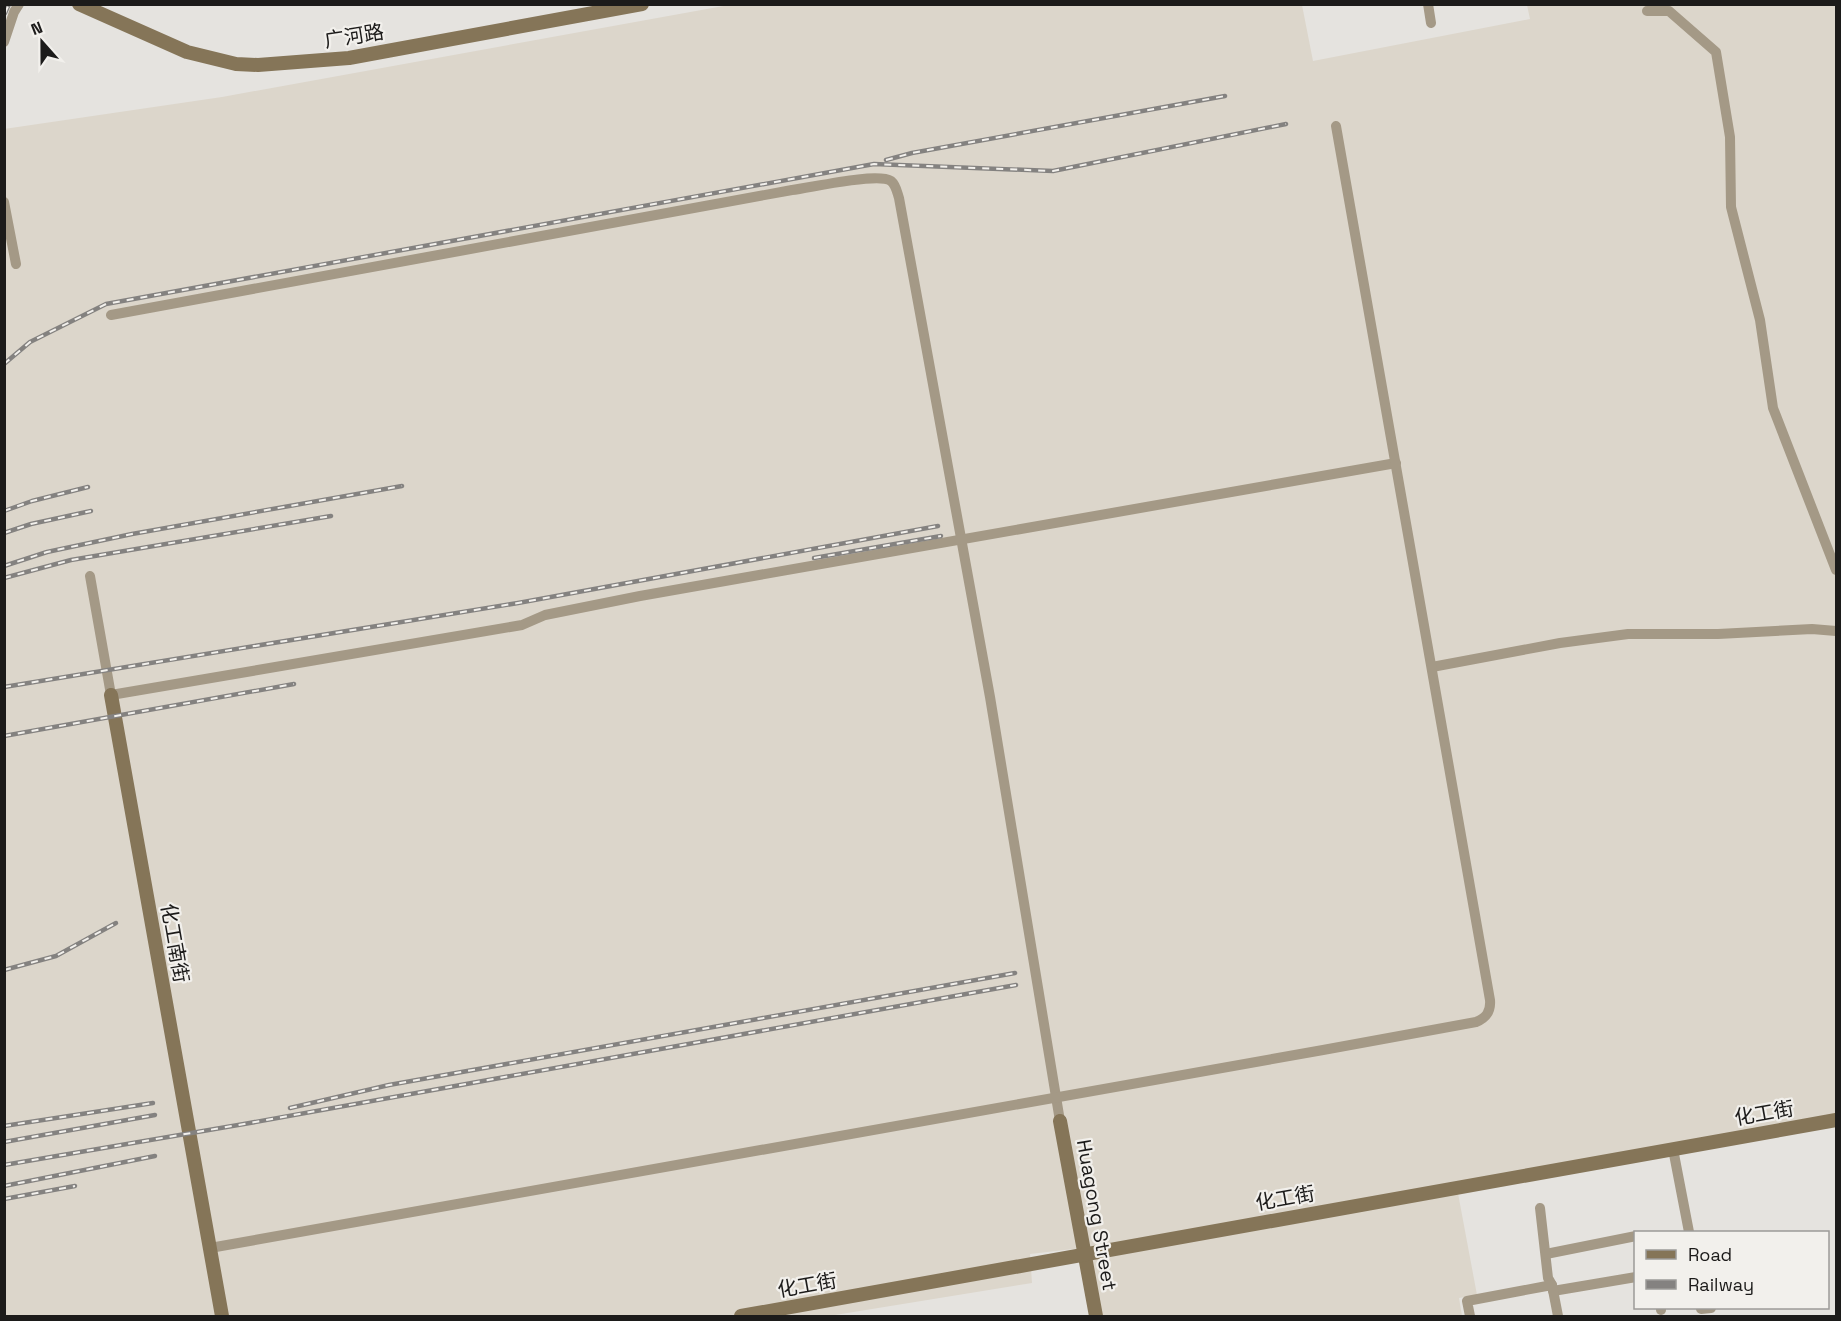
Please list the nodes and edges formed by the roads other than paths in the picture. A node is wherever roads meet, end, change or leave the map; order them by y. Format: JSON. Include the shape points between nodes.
{"nodes":[{"id":1,"x":20,"y":4,"type":"edge"},
{"id":2,"x":79,"y":4,"type":"edge"},
{"id":3,"x":642,"y":4,"type":"edge"},
{"id":4,"x":1428,"y":4,"type":"edge"},
{"id":5,"x":1647,"y":11,"type":"dead end"},
{"id":6,"x":1431,"y":23,"type":"dead end"},
{"id":7,"x":4,"y":42,"type":"edge"},
{"id":8,"x":1336,"y":126,"type":"dead end"},
{"id":9,"x":4,"y":202,"type":"edge"},
{"id":10,"x":16,"y":264,"type":"dead end"},
{"id":11,"x":111,"y":315,"type":"dead end"},
{"id":12,"x":1396,"y":463,"type":"junction"},
{"id":13,"x":963,"y":541,"type":"junction"},
{"id":14,"x":1836,"y":570,"type":"edge"},
{"id":15,"x":90,"y":576,"type":"dead end"},
{"id":16,"x":1836,"y":631,"type":"edge"},
{"id":17,"x":1432,"y":667,"type":"junction"},
{"id":18,"x":111,"y":695,"type":"junction"},
{"id":19,"x":1056,"y":1097,"type":"junction"},
{"id":20,"x":1836,"y":1120,"type":"edge"},
{"id":21,"x":1060,"y":1121,"type":"joint"},
{"id":22,"x":1673,"y":1149,"type":"junction"},
{"id":23,"x":1540,"y":1208,"type":"dead end"},
{"id":24,"x":1689,"y":1231,"type":"edge"},
{"id":25,"x":1634,"y":1236,"type":"edge"},
{"id":26,"x":210,"y":1248,"type":"junction"},
{"id":27,"x":1084,"y":1254,"type":"junction"},
{"id":28,"x":1546,"y":1254,"type":"junction"},
{"id":29,"x":1634,"y":1277,"type":"edge"},
{"id":30,"x":1553,"y":1288,"type":"junction"},
{"id":31,"x":222,"y":1317,"type":"edge"},
{"id":32,"x":741,"y":1317,"type":"edge"},
{"id":33,"x":1096,"y":1317,"type":"edge"},
{"id":34,"x":1470,"y":1317,"type":"edge"},
{"id":35,"x":1558,"y":1317,"type":"edge"}],
"edges":[{"from":1,"to":7,"type":"street"},
{"from":2,"to":3,"type":"street","name":"广河路","via":[[187,52],[258,65],[349,58]]},
{"from":4,"to":6,"type":"street"},
{"from":5,"to":14,"type":"street","via":[[1669,11],[1716,52],[1730,137],[1731,207],[1760,320],[1773,408]]},
{"from":8,"to":12,"type":"street"},
{"from":9,"to":10,"type":"street"},
{"from":11,"to":13,"type":"street","via":[[792,190],[889,180],[899,198]]},
{"from":12,"to":13,"type":"street"},
{"from":12,"to":17,"type":"street"},
{"from":13,"to":18,"type":"street","via":[[640,596],[544,615],[522,625]]},
{"from":13,"to":19,"type":"street"},
{"from":15,"to":18,"type":"street","name":"化工南街"},
{"from":16,"to":17,"type":"street","via":[[1628,634]]},
{"from":17,"to":19,"type":"street","via":[[1491,1006],[1486,1017]]},
{"from":18,"to":26,"type":"street","name":"化工南街"},
{"from":19,"to":21,"type":"street"},
{"from":19,"to":26,"type":"street"},
{"from":20,"to":22,"type":"street","name":"化工街"},
{"from":21,"to":27,"type":"street","name":"Huagong Street"},
{"from":22,"to":24,"type":"street"},
{"from":22,"to":27,"type":"street","name":"化工街"},
{"from":23,"to":28,"type":"street"},
{"from":25,"to":28,"type":"street"},
{"from":26,"to":31,"type":"street","name":"化工南街"},
{"from":27,"to":32,"type":"street","name":"化工街"},
{"from":27,"to":33,"type":"street","name":"Huagong Street"},
{"from":28,"to":30,"type":"street"},
{"from":29,"to":30,"type":"street"},
{"from":30,"to":34,"type":"street","via":[[1467,1301]]},
{"from":30,"to":35,"type":"street"}]}
